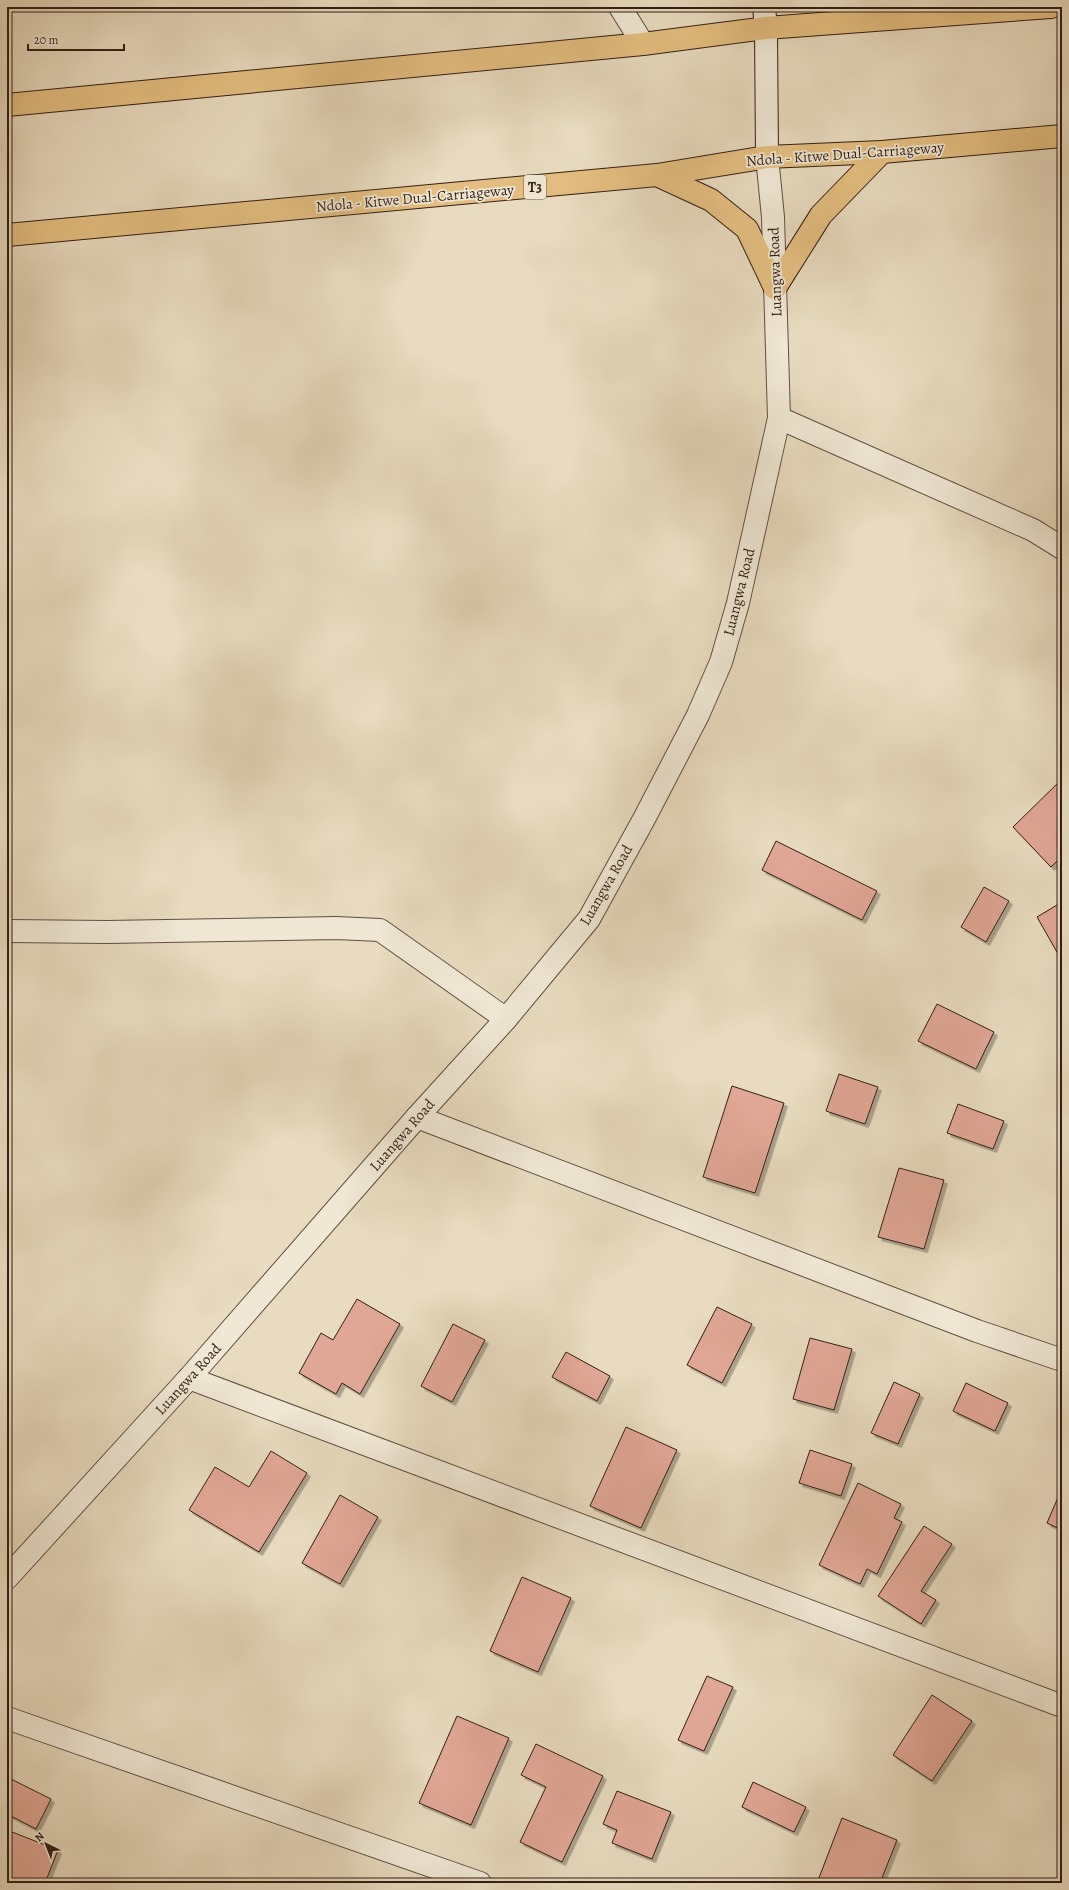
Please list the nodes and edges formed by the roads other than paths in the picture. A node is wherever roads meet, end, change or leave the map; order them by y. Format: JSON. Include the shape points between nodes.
{"nodes":[{"id":1,"x":620,"y":7,"type":"edge"},
{"id":2,"x":1051,"y":7,"type":"edge"},
{"id":3,"x":765,"y":17,"type":"edge"},
{"id":4,"x":644,"y":44,"type":"junction"},
{"id":5,"x":7,"y":105,"type":"edge"},
{"id":6,"x":1062,"y":136,"type":"edge"},
{"id":7,"x":882,"y":152,"type":"junction"},
{"id":8,"x":767,"y":157,"type":"junction"},
{"id":9,"x":657,"y":175,"type":"junction"},
{"id":10,"x":7,"y":235,"type":"edge"},
{"id":11,"x":775,"y":288,"type":"junction"},
{"id":12,"x":779,"y":418,"type":"junction"},
{"id":13,"x":1062,"y":548,"type":"edge"},
{"id":14,"x":7,"y":931,"type":"edge"},
{"id":15,"x":506,"y":1019,"type":"junction"},
{"id":16,"x":417,"y":1118,"type":"junction"},
{"id":17,"x":1062,"y":1360,"type":"edge"},
{"id":18,"x":189,"y":1378,"type":"junction"},
{"id":19,"x":7,"y":1578,"type":"edge"},
{"id":20,"x":1062,"y":1706,"type":"edge"},
{"id":21,"x":7,"y":1718,"type":"edge"},
{"id":22,"x":480,"y":1883,"type":"edge"}],
"edges":[{"from":1,"to":4,"type":"street"},
{"from":2,"to":3,"type":"highway"},
{"from":3,"to":4,"type":"highway"},
{"from":3,"to":8,"type":"street","name":"Luangwa Road"},
{"from":4,"to":5,"type":"highway"},
{"from":6,"to":7,"type":"highway","name":"Ndola - Kitwe Dual-Carriageway","number":"T3"},
{"from":7,"to":8,"type":"highway","name":"Ndola - Kitwe Dual-Carriageway","number":"T3"},
{"from":7,"to":11,"type":"highway","via":[[821,215]]},
{"from":8,"to":9,"type":"highway","name":"Ndola - Kitwe Dual-Carriageway","number":"T3"},
{"from":8,"to":11,"type":"street","name":"Luangwa Road","via":[[773,216]]},
{"from":9,"to":10,"type":"highway","name":"Ndola - Kitwe Dual-Carriageway","number":"T3"},
{"from":9,"to":11,"type":"highway","via":[[711,200],[747,229]]},
{"from":11,"to":12,"type":"street","name":"Luangwa Road"},
{"from":12,"to":13,"type":"street","via":[[1034,530]]},
{"from":12,"to":15,"type":"street","name":"Luangwa Road","via":[[738,603],[721,662],[698,715],[589,919]]},
{"from":14,"to":15,"type":"street","via":[[336,928],[380,930]]},
{"from":15,"to":16,"type":"street","name":"Luangwa Road"},
{"from":16,"to":17,"type":"street","via":[[977,1331]]},
{"from":16,"to":18,"type":"street","name":"Luangwa Road"},
{"from":18,"to":19,"type":"street","name":"Luangwa Road"},
{"from":18,"to":20,"type":"street"},
{"from":21,"to":22,"type":"street"}]}
